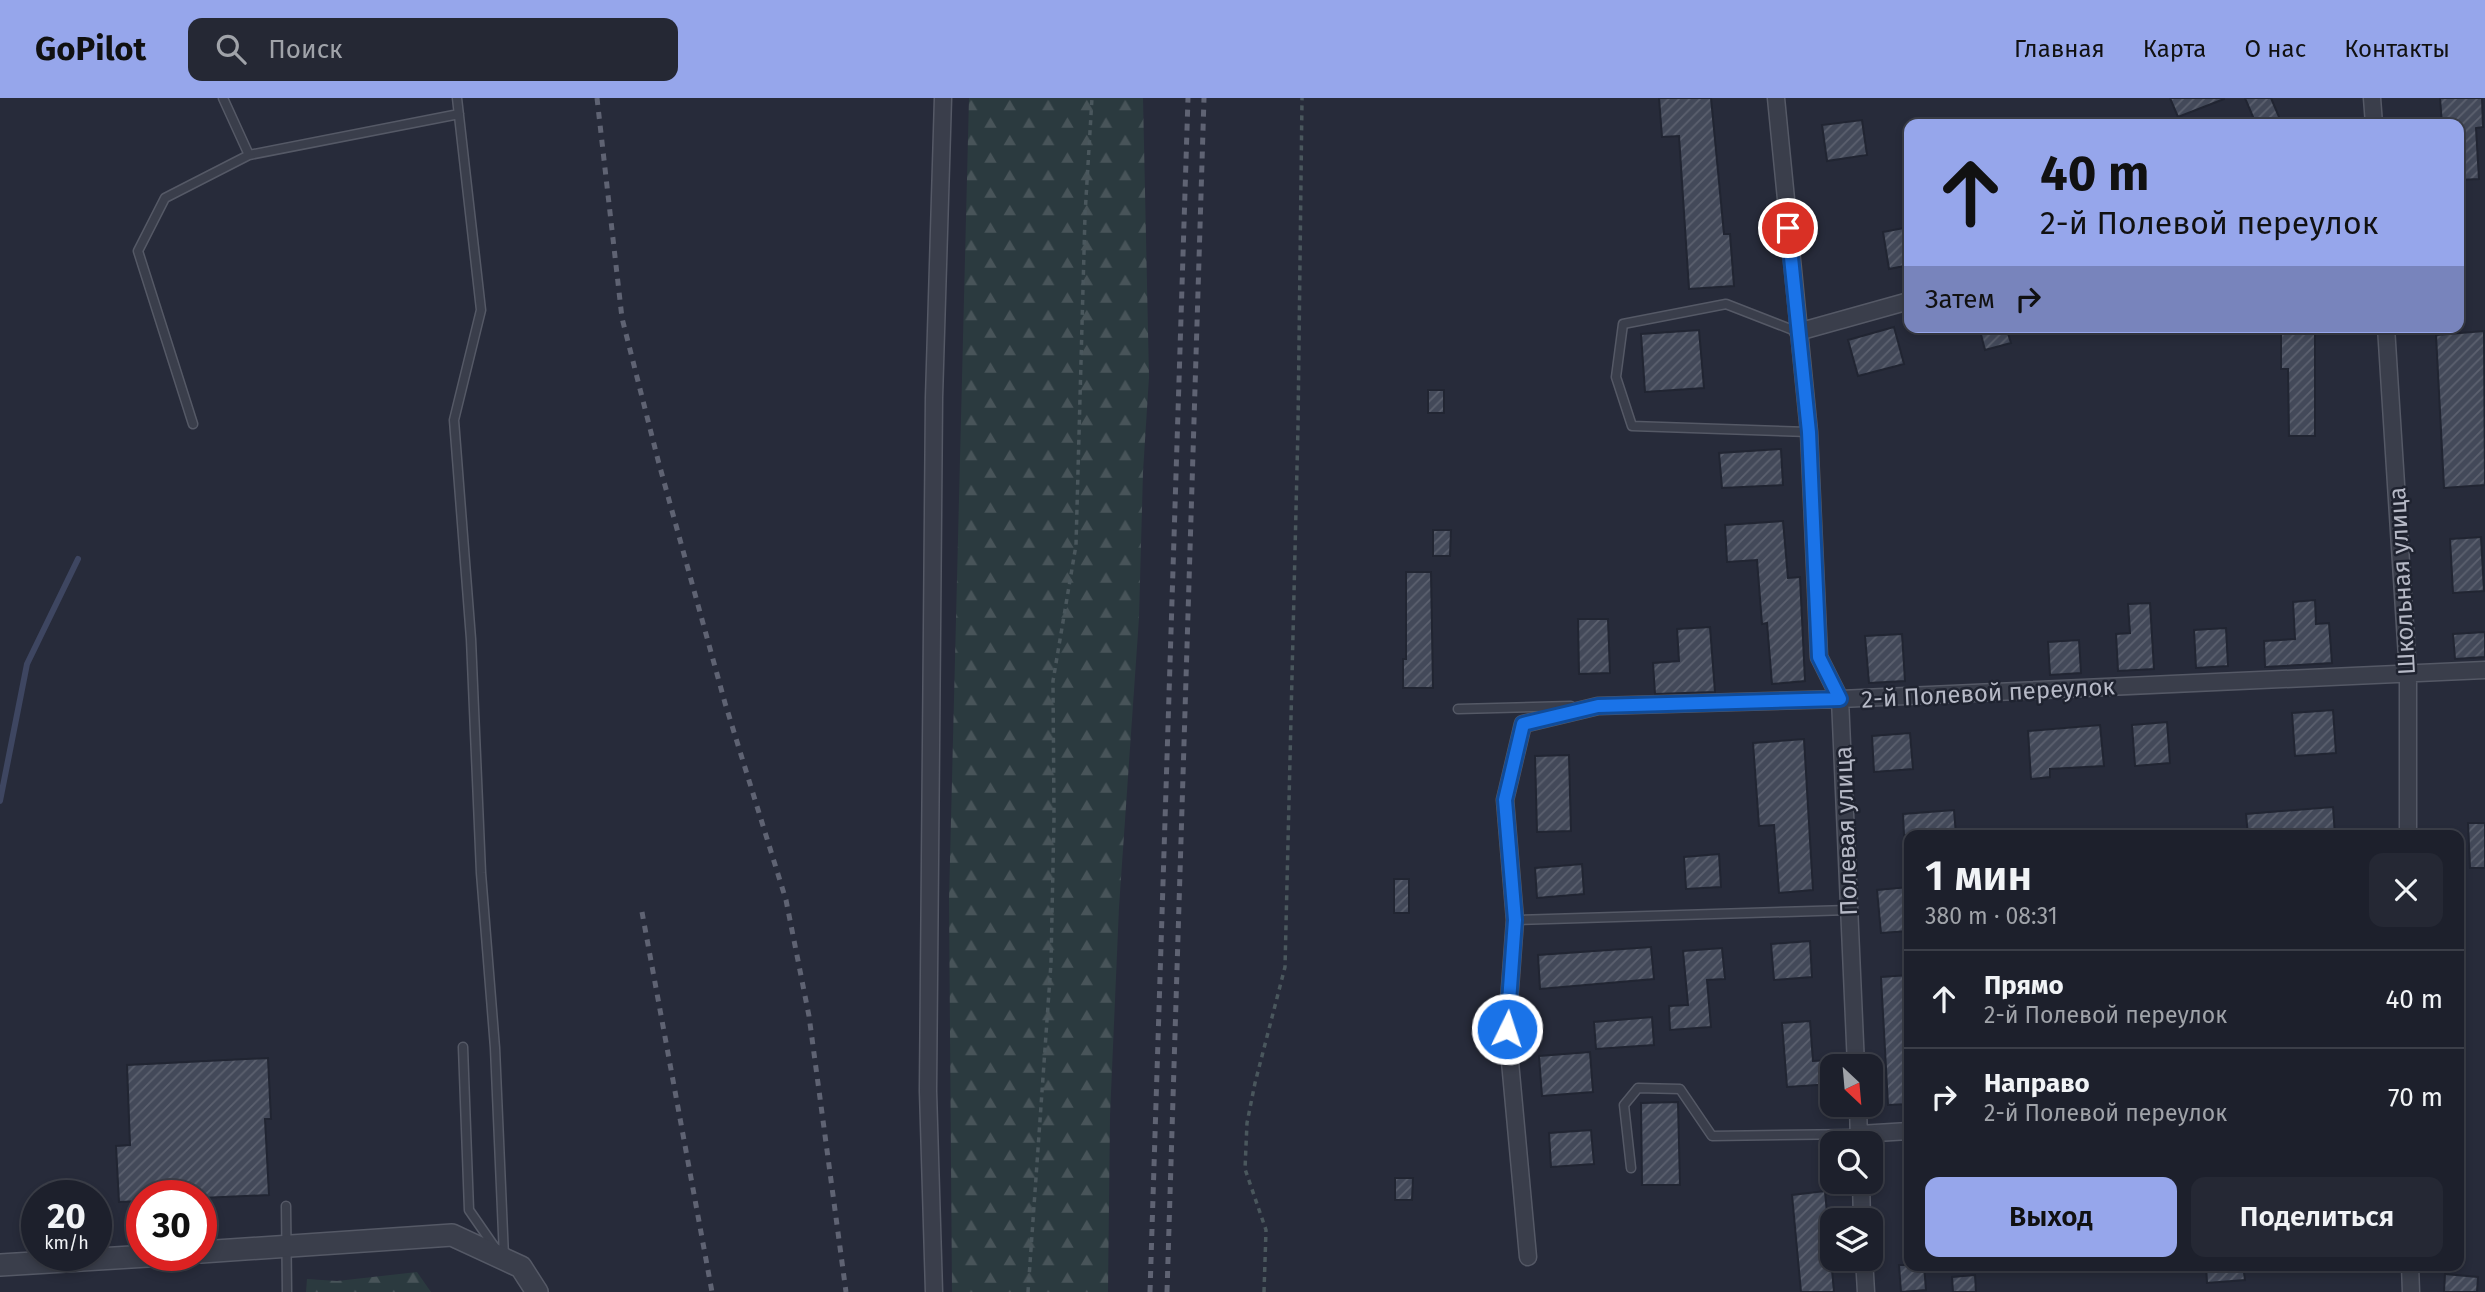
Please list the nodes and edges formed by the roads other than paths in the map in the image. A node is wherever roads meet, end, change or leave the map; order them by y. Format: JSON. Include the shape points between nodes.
{"nodes":[{"id":1,"x":223,"y":98,"type":"edge"},
{"id":2,"x":457,"y":98,"type":"edge"},
{"id":3,"x":943,"y":98,"type":"edge"},
{"id":4,"x":1776,"y":98,"type":"edge"},
{"id":5,"x":2372,"y":98,"type":"edge"},
{"id":6,"x":459,"y":114,"type":"junction"},
{"id":7,"x":2374,"y":119,"type":"edge"},
{"id":8,"x":248,"y":155,"type":"junction"},
{"id":9,"x":1904,"y":303,"type":"edge"},
{"id":10,"x":1798,"y":332,"type":"junction"},
{"id":11,"x":2386,"y":333,"type":"edge"},
{"id":12,"x":193,"y":424,"type":"dead end"},
{"id":13,"x":1809,"y":432,"type":"junction"},
{"id":14,"x":2485,"y":670,"type":"edge"},
{"id":15,"x":2408,"y":673,"type":"junction"},
{"id":16,"x":1840,"y":699,"type":"junction"},
{"id":17,"x":1598,"y":706,"type":"junction"},
{"id":18,"x":1458,"y":709,"type":"dead end"},
{"id":19,"x":2408,"y":830,"type":"edge"},
{"id":20,"x":1849,"y":911,"type":"junction"},
{"id":21,"x":1515,"y":920,"type":"junction"},
{"id":22,"x":463,"y":1047,"type":"dead end"},
{"id":23,"x":1855,"y":1054,"type":"edge"},
{"id":24,"x":1904,"y":1132,"type":"edge"},
{"id":25,"x":1883,"y":1135,"type":"edge"},
{"id":26,"x":1820,"y":1137,"type":"edge"},
{"id":27,"x":1631,"y":1168,"type":"dead end"},
{"id":28,"x":286,"y":1206,"type":"dead end"},
{"id":29,"x":285,"y":1246,"type":"junction"},
{"id":30,"x":217,"y":1251,"type":"edge"},
{"id":31,"x":126,"y":1257,"type":"edge"},
{"id":32,"x":1528,"y":1257,"type":"dead end"},
{"id":33,"x":504,"y":1259,"type":"junction"},
{"id":34,"x":0,"y":1265,"type":"edge"},
{"id":35,"x":1865,"y":1271,"type":"edge"},
{"id":36,"x":2410,"y":1271,"type":"edge"},
{"id":37,"x":287,"y":1292,"type":"edge"},
{"id":38,"x":537,"y":1292,"type":"edge"},
{"id":39,"x":934,"y":1292,"type":"edge"},
{"id":40,"x":1866,"y":1292,"type":"edge"},
{"id":41,"x":2411,"y":1292,"type":"edge"}],
"edges":[{"from":1,"to":8,"type":"lane"},
{"from":2,"to":6,"type":"lane"},
{"from":3,"to":39,"type":"street","via":[[934,398],[928,1091]]},
{"from":4,"to":10,"type":"street","name":"Полевая улица"},
{"from":5,"to":7,"type":"street"},
{"from":6,"to":8,"type":"lane"},
{"from":6,"to":33,"type":"lane","via":[[481,310],[454,420],[471,639]]},
{"from":8,"to":12,"type":"lane","via":[[165,198],[138,251]]},
{"from":9,"to":10,"type":"street"},
{"from":10,"to":13,"type":"street","name":"Полевая улица"},
{"from":10,"to":13,"type":"lane","via":[[1726,304],[1623,324],[1616,377],[1632,426]]},
{"from":11,"to":15,"type":"street","name":"Школьная улица"},
{"from":13,"to":16,"type":"street","name":"Полевая улица","via":[[1819,657]]},
{"from":14,"to":15,"type":"street","name":"2-й Полевой переулок"},
{"from":15,"to":16,"type":"street","name":"2-й Полевой переулок"},
{"from":15,"to":19,"type":"street","name":"Школьная улица"},
{"from":16,"to":17,"type":"street","name":"2-й Полевой переулок"},
{"from":16,"to":20,"type":"street","name":"Полевая улица"},
{"from":17,"to":18,"type":"lane"},
{"from":17,"to":21,"type":"street","name":"2-й Полевой переулок","via":[[1523,724],[1505,800]]},
{"from":20,"to":21,"type":"lane"},
{"from":20,"to":23,"type":"street","name":"Полевая улица"},
{"from":21,"to":32,"type":"street","via":[[1507,1029]]},
{"from":22,"to":33,"type":"lane","via":[[469,1210]]},
{"from":24,"to":25,"type":"street"},
{"from":26,"to":27,"type":"lane","via":[[1712,1136],[1680,1089],[1638,1088],[1624,1105]]},
{"from":28,"to":29,"type":"lane"},
{"from":29,"to":30,"type":"street"},
{"from":29,"to":33,"type":"street","via":[[452,1235]]},
{"from":29,"to":37,"type":"lane"},
{"from":31,"to":34,"type":"street"},
{"from":33,"to":38,"type":"street","via":[[521,1267]]},
{"from":35,"to":40,"type":"street"},
{"from":36,"to":41,"type":"street"}]}
